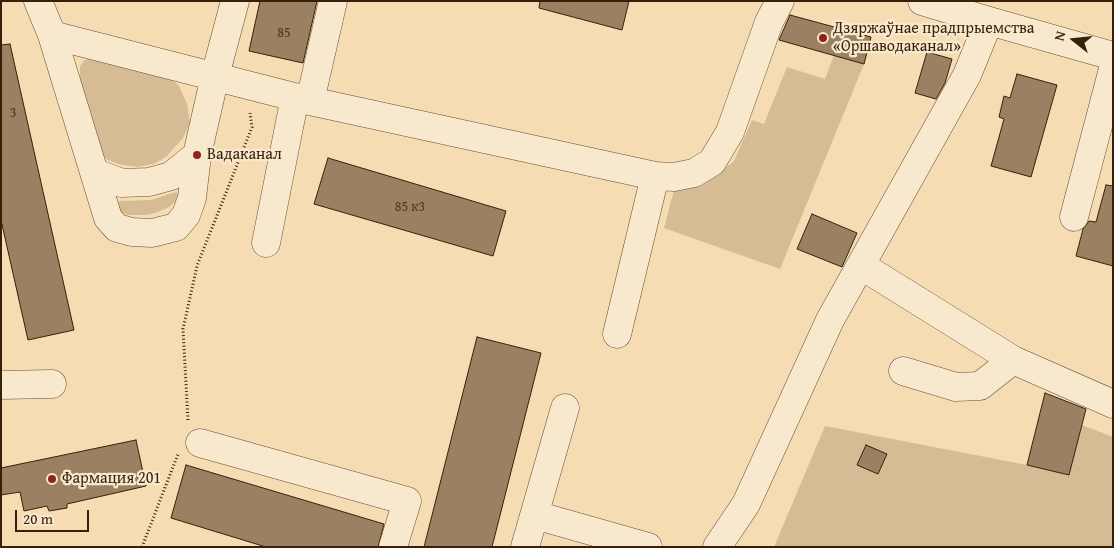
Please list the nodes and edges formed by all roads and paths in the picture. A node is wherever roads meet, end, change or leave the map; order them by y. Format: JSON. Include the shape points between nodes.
{"nodes":[{"id":1,"x":38,"y":1,"type":"edge"},
{"id":2,"x":235,"y":1,"type":"edge"},
{"id":3,"x":333,"y":1,"type":"edge"},
{"id":4,"x":780,"y":1,"type":"edge"},
{"id":5,"x":922,"y":1,"type":"edge"},
{"id":6,"x":989,"y":21,"type":"junction"},
{"id":7,"x":52,"y":35,"type":"junction"},
{"id":8,"x":1113,"y":56,"type":"edge"},
{"id":9,"x":1113,"y":69,"type":"edge"},
{"id":10,"x":215,"y":76,"type":"junction"},
{"id":11,"x":246,"y":84,"type":"junction"},
{"id":12,"x":302,"y":99,"type":"junction"},
{"id":13,"x":197,"y":155,"type":"junction"},
{"id":14,"x":95,"y":173,"type":"junction"},
{"id":15,"x":655,"y":176,"type":"junction"},
{"id":16,"x":1074,"y":217,"type":"dead end"},
{"id":17,"x":266,"y":243,"type":"dead end"},
{"id":18,"x":862,"y":266,"type":"junction"},
{"id":19,"x":617,"y":334,"type":"dead end"},
{"id":20,"x":1013,"y":360,"type":"junction"},
{"id":21,"x":903,"y":371,"type":"dead end"},
{"id":22,"x":52,"y":384,"type":"dead end"},
{"id":23,"x":1,"y":386,"type":"edge"},
{"id":24,"x":1113,"y":404,"type":"edge"},
{"id":25,"x":565,"y":408,"type":"dead end"},
{"id":26,"x":189,"y":440,"type":"junction"},
{"id":27,"x":535,"y":515,"type":"junction"},
{"id":28,"x":142,"y":547,"type":"edge"},
{"id":29,"x":393,"y":547,"type":"edge"},
{"id":30,"x":526,"y":547,"type":"edge"},
{"id":31,"x":648,"y":547,"type":"edge"},
{"id":32,"x":717,"y":547,"type":"edge"}],
"edges":[{"from":1,"to":7,"type":"street"},
{"from":2,"to":10,"type":"street"},
{"from":3,"to":12,"type":"street"},
{"from":4,"to":15,"type":"street","via":[[769,22],[730,132],[712,162],[694,173],[674,178]]},
{"from":5,"to":6,"type":"street"},
{"from":6,"to":8,"type":"street"},
{"from":6,"to":18,"type":"street","via":[[967,75]]},
{"from":7,"to":10,"type":"street"},
{"from":7,"to":14,"type":"street"},
{"from":9,"to":16,"type":"street"},
{"from":10,"to":11,"type":"street"},
{"from":10,"to":13,"type":"street"},
{"from":11,"to":12,"type":"street"},
{"from":11,"to":26,"type":"path","via":[[252,127],[197,266],[183,329]]},
{"from":12,"to":15,"type":"street"},
{"from":12,"to":17,"type":"street"},
{"from":13,"to":14,"type":"street","via":[[171,176],[149,182],[122,183]]},
{"from":13,"to":14,"type":"street","via":[[192,198],[186,216],[176,227],[152,232],[117,228],[108,218]]},
{"from":15,"to":19,"type":"street"},
{"from":18,"to":20,"type":"street"},
{"from":18,"to":32,"type":"street","via":[[830,320],[746,504]]},
{"from":20,"to":21,"type":"street","via":[[980,386],[956,387]]},
{"from":20,"to":24,"type":"street"},
{"from":22,"to":23,"type":"street"},
{"from":25,"to":27,"type":"street"},
{"from":26,"to":28,"type":"path"},
{"from":26,"to":29,"type":"street","via":[[407,501]]},
{"from":27,"to":30,"type":"street"},
{"from":27,"to":31,"type":"street"}]}
